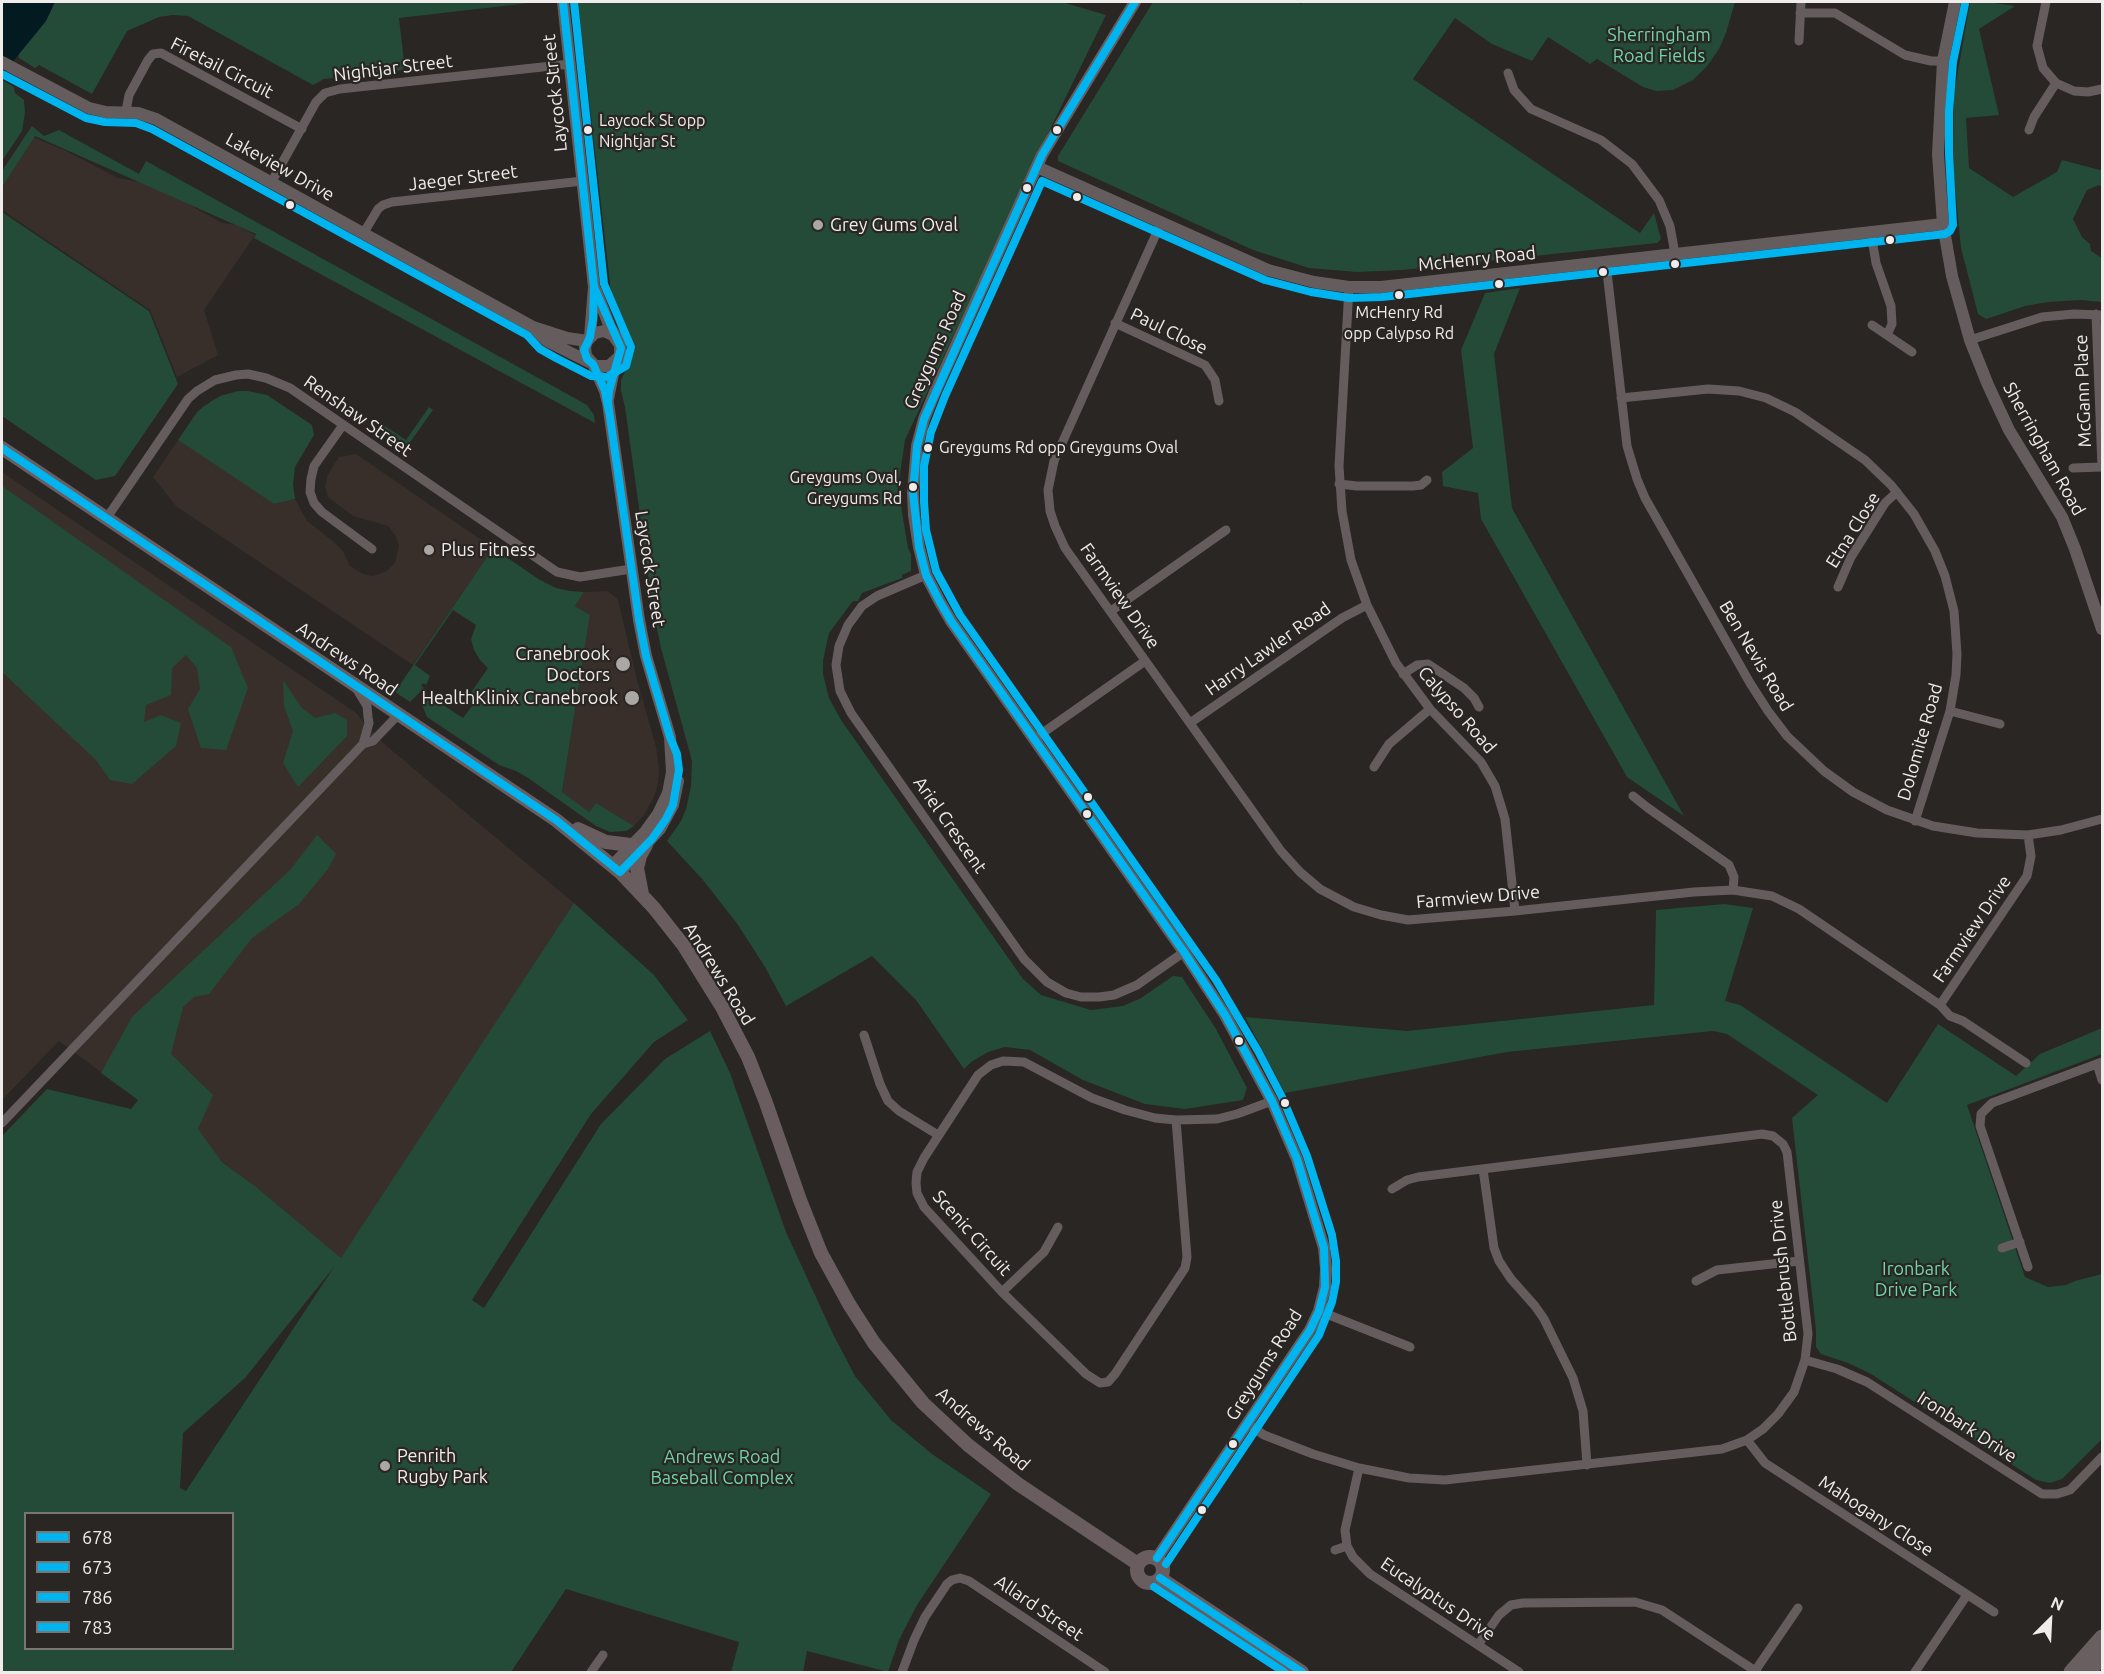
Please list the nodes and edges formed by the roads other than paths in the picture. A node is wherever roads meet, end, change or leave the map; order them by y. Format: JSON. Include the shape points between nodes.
{"nodes":[{"id":1,"x":563,"y":2,"type":"edge"},
{"id":2,"x":1135,"y":2,"type":"edge"},
{"id":3,"x":1801,"y":2,"type":"edge"},
{"id":4,"x":1955,"y":2,"type":"edge"},
{"id":5,"x":2046,"y":2,"type":"edge"},
{"id":6,"x":1800,"y":13,"type":"junction"},
{"id":7,"x":1799,"y":41,"type":"dead end"},
{"id":8,"x":1943,"y":61,"type":"junction"},
{"id":9,"x":2,"y":62,"type":"edge"},
{"id":10,"x":570,"y":64,"type":"junction"},
{"id":11,"x":1508,"y":73,"type":"dead end"},
{"id":12,"x":2055,"y":83,"type":"junction"},
{"id":13,"x":2103,"y":89,"type":"edge"},
{"id":14,"x":126,"y":111,"type":"junction"},
{"id":15,"x":302,"y":129,"type":"junction"},
{"id":16,"x":2029,"y":130,"type":"dead end"},
{"id":17,"x":1037,"y":167,"type":"junction"},
{"id":18,"x":582,"y":181,"type":"junction"},
{"id":19,"x":271,"y":183,"type":"junction"},
{"id":20,"x":1161,"y":223,"type":"junction"},
{"id":21,"x":1943,"y":225,"type":"junction"},
{"id":22,"x":1871,"y":233,"type":"junction"},
{"id":23,"x":363,"y":234,"type":"junction"},
{"id":24,"x":1675,"y":254,"type":"junction"},
{"id":25,"x":1606,"y":263,"type":"junction"},
{"id":26,"x":594,"y":287,"type":"junction"},
{"id":27,"x":1349,"y":287,"type":"junction"},
{"id":28,"x":2099,"y":315,"type":"edge"},
{"id":29,"x":1115,"y":323,"type":"junction"},
{"id":30,"x":1872,"y":325,"type":"dead end"},
{"id":31,"x":533,"y":327,"type":"junction"},
{"id":32,"x":1887,"y":335,"type":"junction"},
{"id":33,"x":588,"y":339,"type":"junction"},
{"id":34,"x":617,"y":339,"type":"junction"},
{"id":35,"x":1970,"y":340,"type":"junction"},
{"id":36,"x":1912,"y":352,"type":"dead end"},
{"id":37,"x":619,"y":357,"type":"junction"},
{"id":38,"x":591,"y":363,"type":"junction"},
{"id":39,"x":1621,"y":398,"type":"junction"},
{"id":40,"x":1219,"y":401,"type":"dead end"},
{"id":41,"x":608,"y":403,"type":"junction"},
{"id":42,"x":343,"y":425,"type":"junction"},
{"id":43,"x":2,"y":448,"type":"edge"},
{"id":44,"x":2102,"y":467,"type":"edge"},
{"id":45,"x":2073,"y":468,"type":"dead end"},
{"id":46,"x":1427,"y":480,"type":"dead end"},
{"id":47,"x":1339,"y":484,"type":"junction"},
{"id":48,"x":1897,"y":492,"type":"junction"},
{"id":49,"x":106,"y":519,"type":"junction"},
{"id":50,"x":1226,"y":530,"type":"dead end"},
{"id":51,"x":372,"y":549,"type":"dead end"},
{"id":52,"x":631,"y":569,"type":"junction"},
{"id":53,"x":926,"y":575,"type":"junction"},
{"id":54,"x":1838,"y":587,"type":"dead end"},
{"id":55,"x":1367,"y":605,"type":"junction"},
{"id":56,"x":1111,"y":611,"type":"junction"},
{"id":57,"x":2103,"y":629,"type":"edge"},
{"id":58,"x":1145,"y":661,"type":"junction"},
{"id":59,"x":1403,"y":674,"type":"junction"},
{"id":60,"x":356,"y":687,"type":"junction"},
{"id":61,"x":1479,"y":707,"type":"dead end"},
{"id":62,"x":1430,"y":709,"type":"junction"},
{"id":63,"x":1950,"y":711,"type":"junction"},
{"id":64,"x":398,"y":716,"type":"junction"},
{"id":65,"x":1190,"y":723,"type":"junction"},
{"id":66,"x":2000,"y":724,"type":"dead end"},
{"id":67,"x":670,"y":737,"type":"junction"},
{"id":68,"x":1035,"y":739,"type":"junction"},
{"id":69,"x":363,"y":744,"type":"junction"},
{"id":70,"x":1374,"y":767,"type":"dead end"},
{"id":71,"x":1633,"y":796,"type":"dead end"},
{"id":72,"x":2103,"y":819,"type":"edge"},
{"id":73,"x":556,"y":820,"type":"junction"},
{"id":74,"x":1915,"y":821,"type":"junction"},
{"id":75,"x":2028,"y":835,"type":"junction"},
{"id":76,"x":631,"y":845,"type":"junction"},
{"id":77,"x":646,"y":845,"type":"junction"},
{"id":78,"x":616,"y":869,"type":"junction"},
{"id":79,"x":1733,"y":890,"type":"junction"},
{"id":80,"x":642,"y":896,"type":"junction"},
{"id":81,"x":1515,"y":911,"type":"junction"},
{"id":82,"x":1184,"y":952,"type":"junction"},
{"id":83,"x":1940,"y":1005,"type":"junction"},
{"id":84,"x":864,"y":1035,"type":"dead end"},
{"id":85,"x":2026,"y":1063,"type":"dead end"},
{"id":86,"x":2100,"y":1064,"type":"edge"},
{"id":87,"x":2103,"y":1080,"type":"edge"},
{"id":88,"x":1272,"y":1101,"type":"junction"},
{"id":89,"x":1176,"y":1120,"type":"junction"},
{"id":90,"x":2,"y":1123,"type":"edge"},
{"id":91,"x":938,"y":1135,"type":"junction"},
{"id":92,"x":1483,"y":1169,"type":"junction"},
{"id":93,"x":1392,"y":1188,"type":"dead end"},
{"id":94,"x":1058,"y":1227,"type":"dead end"},
{"id":95,"x":2020,"y":1242,"type":"junction"},
{"id":96,"x":2002,"y":1248,"type":"dead end"},
{"id":97,"x":1799,"y":1261,"type":"junction"},
{"id":98,"x":2028,"y":1267,"type":"dead end"},
{"id":99,"x":1696,"y":1281,"type":"dead end"},
{"id":100,"x":1002,"y":1292,"type":"junction"},
{"id":101,"x":1319,"y":1311,"type":"junction"},
{"id":102,"x":1410,"y":1347,"type":"dead end"},
{"id":103,"x":1805,"y":1360,"type":"junction"},
{"id":104,"x":1248,"y":1425,"type":"junction"},
{"id":105,"x":1747,"y":1440,"type":"junction"},
{"id":106,"x":2103,"y":1457,"type":"edge"},
{"id":107,"x":1587,"y":1465,"type":"junction"},
{"id":108,"x":1359,"y":1468,"type":"junction"},
{"id":109,"x":1347,"y":1546,"type":"junction"},
{"id":110,"x":1335,"y":1550,"type":"dead end"},
{"id":111,"x":1157,"y":1558,"type":"junction"},
{"id":112,"x":1138,"y":1564,"type":"junction"},
{"id":113,"x":1160,"y":1578,"type":"junction"},
{"id":114,"x":1967,"y":1595,"type":"junction"},
{"id":115,"x":1798,"y":1608,"type":"dead end"},
{"id":116,"x":1994,"y":1612,"type":"dead end"},
{"id":117,"x":2103,"y":1637,"type":"edge"},
{"id":118,"x":1478,"y":1645,"type":"junction"},
{"id":119,"x":603,"y":1655,"type":"dead end"},
{"id":120,"x":2103,"y":1656,"type":"edge"},
{"id":121,"x":591,"y":1672,"type":"edge"},
{"id":122,"x":902,"y":1672,"type":"edge"},
{"id":123,"x":1105,"y":1672,"type":"edge"},
{"id":124,"x":1302,"y":1672,"type":"edge"},
{"id":125,"x":1519,"y":1672,"type":"edge"},
{"id":126,"x":1756,"y":1672,"type":"edge"},
{"id":127,"x":1915,"y":1672,"type":"edge"},
{"id":128,"x":2071,"y":1672,"type":"edge"},
{"id":129,"x":2089,"y":1672,"type":"edge"}],
"edges":[{"from":1,"to":10,"type":"street","name":"Laycock Street"},
{"from":2,"to":17,"type":"street","name":"Greygums Road"},
{"from":3,"to":6,"type":"street"},
{"from":4,"to":8,"type":"street","name":"Sherringham Road"},
{"from":5,"to":12,"type":"street","via":[[2037,46],[2043,68]]},
{"from":6,"to":7,"type":"street"},
{"from":6,"to":8,"type":"street","via":[[1835,13],[1905,55]]},
{"from":8,"to":21,"type":"street","name":"Sherringham Road","via":[[1938,154]]},
{"from":9,"to":14,"type":"street","name":"Lakeview Drive","via":[[89,108]]},
{"from":10,"to":15,"type":"street","name":"Nightjar Street","via":[[332,90],[316,102]]},
{"from":10,"to":18,"type":"street","name":"Laycock Street"},
{"from":11,"to":24,"type":"street","via":[[1518,97],[1531,110],[1602,140],[1632,164],[1659,200],[1670,226]]},
{"from":12,"to":13,"type":"street","via":[[2081,92]]},
{"from":12,"to":16,"type":"street"},
{"from":14,"to":15,"type":"street","name":"Firetail Circuit","via":[[129,95],[148,60],[161,53]]},
{"from":14,"to":19,"type":"street","name":"Lakeview Drive","via":[[156,119]]},
{"from":15,"to":19,"type":"street","name":"Nightjar Street"},
{"from":17,"to":20,"type":"street","name":"McHenry Road"},
{"from":17,"to":53,"type":"street","name":"Greygums Road","via":[[935,392],[919,437],[913,502]]},
{"from":18,"to":23,"type":"street","name":"Jaeger Street","via":[[392,202],[378,210]]},
{"from":18,"to":26,"type":"street","name":"Laycock Street"},
{"from":19,"to":23,"type":"street","name":"Lakeview Drive"},
{"from":20,"to":27,"type":"street","name":"McHenry Road","via":[[1268,270]]},
{"from":20,"to":29,"type":"street","name":"Farmview Drive"},
{"from":21,"to":22,"type":"street","name":"McHenry Road"},
{"from":21,"to":35,"type":"street","name":"Sherringham Road"},
{"from":22,"to":24,"type":"street","name":"McHenry Road"},
{"from":22,"to":32,"type":"street","via":[[1876,263],[1891,306],[1892,324]]},
{"from":23,"to":31,"type":"street","name":"Lakeview Drive"},
{"from":24,"to":25,"type":"street","name":"McHenry Road"},
{"from":25,"to":27,"type":"street","name":"McHenry Road"},
{"from":25,"to":39,"type":"street","name":"Ben Nevis Road"},
{"from":26,"to":33,"type":"street","name":"Laycock Street"},
{"from":26,"to":34,"type":"street","name":"Laycock Street"},
{"from":27,"to":47,"type":"street","name":"Calypso Road"},
{"from":28,"to":35,"type":"street","via":[[2042,317]]},
{"from":28,"to":44,"type":"street","name":"McGann Place"},
{"from":29,"to":40,"type":"street","name":"Paul Close","via":[[1205,365],[1215,381]]},
{"from":29,"to":56,"type":"street","name":"Farmview Drive","via":[[1051,468],[1048,490],[1052,519],[1061,542]]},
{"from":30,"to":32,"type":"street"},
{"from":31,"to":33,"type":"street","name":"Lakeview Drive","via":[[567,338]]},
{"from":31,"to":38,"type":"street","name":"Lakeview Drive","via":[[547,341]]},
{"from":32,"to":36,"type":"street"},
{"from":33,"to":34,"type":"street","via":[[598,332],[610,333]]},
{"from":33,"to":38,"type":"street","via":[[584,350]]},
{"from":34,"to":37,"type":"street"},
{"from":35,"to":57,"type":"street","name":"Sherringham Road","via":[[2009,430],[2062,517]]},
{"from":37,"to":38,"type":"street","via":[[606,367]]},
{"from":37,"to":41,"type":"street","name":"Laycock Street"},
{"from":38,"to":41,"type":"street","name":"Laycock Street"},
{"from":39,"to":48,"type":"street","name":"Dolomite Road","via":[[1708,389],[1766,398],[1795,412],[1852,450]]},
{"from":39,"to":74,"type":"street","name":"Ben Nevis Road","via":[[1630,457],[1641,490],[1768,711],[1798,747],[1831,777],[1870,801]]},
{"from":41,"to":52,"type":"street","name":"Laycock Street"},
{"from":42,"to":49,"type":"street","name":"Renshaw Street","via":[[276,381],[248,374],[215,380],[197,391],[179,410]]},
{"from":42,"to":51,"type":"street","via":[[314,466],[310,492],[322,512]]},
{"from":42,"to":52,"type":"street","name":"Renshaw Street","via":[[557,572],[579,577]]},
{"from":43,"to":49,"type":"main road","name":"Andrews Road"},
{"from":44,"to":45,"type":"street","name":"McGann Place"},
{"from":46,"to":47,"type":"street","via":[[1413,486]]},
{"from":47,"to":55,"type":"street","name":"Calypso Road","via":[[1351,560]]},
{"from":48,"to":54,"type":"street","name":"Etna Close","via":[[1851,557]]},
{"from":48,"to":63,"type":"street","name":"Dolomite Road","via":[[1928,538],[1951,598],[1957,654]]},
{"from":49,"to":60,"type":"main road","name":"Andrews Road"},
{"from":50,"to":56,"type":"street"},
{"from":52,"to":67,"type":"street","name":"Laycock Street","via":[[646,656]]},
{"from":53,"to":68,"type":"street","name":"Greygums Road","via":[[951,621]]},
{"from":53,"to":82,"type":"street","name":"Ariel Crescent","via":[[877,596],[862,606],[848,625],[836,665],[840,691],[851,713],[1024,959],[1047,982],[1082,997],[1114,995],[1137,985]]},
{"from":55,"to":59,"type":"street","name":"Calypso Road"},
{"from":55,"to":65,"type":"street","name":"Harry Lawler Road","via":[[1342,618]]},
{"from":56,"to":58,"type":"street","name":"Farmview Drive"},
{"from":58,"to":65,"type":"street","name":"Farmview Drive"},
{"from":58,"to":68,"type":"street"},
{"from":59,"to":61,"type":"street","via":[[1417,665],[1428,664],[1464,688]]},
{"from":59,"to":62,"type":"street","name":"Calypso Road"},
{"from":60,"to":64,"type":"main road","name":"Andrews Road"},
{"from":60,"to":69,"type":"street","via":[[369,717]]},
{"from":62,"to":70,"type":"street","via":[[1389,744]]},
{"from":62,"to":81,"type":"street","name":"Calypso Road","via":[[1481,762],[1495,786],[1505,819]]},
{"from":63,"to":66,"type":"street"},
{"from":63,"to":74,"type":"street","name":"Dolomite Road"},
{"from":64,"to":69,"type":"street","via":[[373,741]]},
{"from":64,"to":73,"type":"main road","name":"Andrews Road"},
{"from":65,"to":81,"type":"street","name":"Farmview Drive","via":[[1281,851],[1310,881],[1332,896],[1367,911],[1408,920]]},
{"from":67,"to":76,"type":"street","name":"Laycock Street","via":[[672,772],[668,793],[652,823]]},
{"from":67,"to":77,"type":"street","name":"Laycock Street","via":[[677,754],[677,788],[666,819]]},
{"from":68,"to":82,"type":"street","name":"Greygums Road"},
{"from":69,"to":90,"type":"street"},
{"from":71,"to":79,"type":"street","via":[[1729,865],[1734,877]]},
{"from":72,"to":75,"type":"street","name":"Ben Nevis Road"},
{"from":73,"to":76,"type":"main road","via":[[606,842]]},
{"from":73,"to":78,"type":"main road","name":"Andrews Road"},
{"from":74,"to":75,"type":"street","name":"Ben Nevis Road","via":[[1966,832]]},
{"from":75,"to":83,"type":"street","name":"Farmview Drive","via":[[2031,856],[2027,876]]},
{"from":76,"to":78,"type":"street","name":"Laycock Street"},
{"from":77,"to":78,"type":"street","name":"Laycock Street"},
{"from":77,"to":80,"type":"main road","via":[[637,868]]},
{"from":78,"to":80,"type":"main road","name":"Andrews Road"},
{"from":79,"to":81,"type":"street","name":"Farmview Drive"},
{"from":79,"to":83,"type":"street","name":"Farmview Drive","via":[[1772,896],[1793,906]]},
{"from":80,"to":112,"type":"main road","name":"Andrews Road","via":[[684,946],[748,1057],[821,1253],[874,1343],[923,1403],[976,1452]]},
{"from":82,"to":88,"type":"street","name":"Greygums Road","via":[[1226,1016]]},
{"from":83,"to":85,"type":"street","via":[[1950,1016]]},
{"from":84,"to":91,"type":"street","via":[[888,1101]]},
{"from":86,"to":87,"type":"street"},
{"from":86,"to":95,"type":"street","via":[[1992,1103],[1981,1114],[1980,1126]]},
{"from":88,"to":89,"type":"street","name":"Scenic Circuit","via":[[1227,1117]]},
{"from":88,"to":101,"type":"street","name":"Greygums Road","via":[[1298,1158],[1324,1248],[1326,1281]]},
{"from":89,"to":91,"type":"street","name":"Scenic Circuit","via":[[1108,1105],[1030,1065],[1010,1060],[981,1071]]},
{"from":89,"to":100,"type":"street","name":"Scenic Circuit","via":[[1185,1268],[1104,1388]]},
{"from":91,"to":100,"type":"street","name":"Scenic Circuit","via":[[917,1172],[919,1198]]},
{"from":92,"to":93,"type":"street","name":"Bottlebrush Drive","via":[[1412,1178]]},
{"from":92,"to":97,"type":"street","name":"Bottlebrush Drive","via":[[1768,1134],[1780,1141],[1787,1152]]},
{"from":92,"to":107,"type":"street","via":[[1494,1248],[1511,1279],[1540,1313],[1573,1378],[1583,1411]]},
{"from":94,"to":100,"type":"street","via":[[1044,1252]]},
{"from":95,"to":96,"type":"street"},
{"from":95,"to":98,"type":"street"},
{"from":97,"to":99,"type":"street","via":[[1717,1270]]},
{"from":97,"to":103,"type":"street","name":"Bottlebrush Drive","via":[[1808,1334]]},
{"from":101,"to":102,"type":"street"},
{"from":101,"to":104,"type":"street","name":"Greygums Road"},
{"from":103,"to":105,"type":"street","name":"Bottlebrush Drive","via":[[1785,1406]]},
{"from":103,"to":106,"type":"street","name":"Ironbark Drive","via":[[1867,1382],[2042,1494],[2070,1490]]},
{"from":104,"to":108,"type":"street","name":"Bottlebrush Drive","via":[[1302,1450]]},
{"from":104,"to":111,"type":"street","name":"Greygums Road"},
{"from":105,"to":107,"type":"street","name":"Bottlebrush Drive","via":[[1712,1452]]},
{"from":105,"to":114,"type":"street","name":"Mahogany Close","via":[[1768,1465]]},
{"from":107,"to":108,"type":"street","name":"Bottlebrush Drive","via":[[1434,1480]]},
{"from":108,"to":109,"type":"street","via":[[1345,1523]]},
{"from":109,"to":110,"type":"street"},
{"from":109,"to":118,"type":"street","name":"Eucalyptus Drive","via":[[1370,1574]]},
{"from":111,"to":112,"type":"main road","via":[[1144,1558]]},
{"from":111,"to":113,"type":"main road","via":[[1163,1568]]},
{"from":112,"to":113,"type":"main road","name":"Andrews Road","via":[[1141,1580],[1153,1583]]},
{"from":113,"to":124,"type":"main road","name":"Andrews Road"},
{"from":114,"to":116,"type":"street","name":"Mahogany Close"},
{"from":114,"to":127,"type":"street"},
{"from":115,"to":126,"type":"street"},
{"from":117,"to":128,"type":"highway"},
{"from":118,"to":125,"type":"street","name":"Eucalyptus Drive"},
{"from":118,"to":126,"type":"street","via":[[1511,1605],[1635,1602],[1662,1610]]},
{"from":119,"to":121,"type":"street"},
{"from":120,"to":129,"type":"highway"},
{"from":122,"to":123,"type":"street","name":"Allard Street","via":[[921,1625],[946,1584],[960,1578]]}]}
